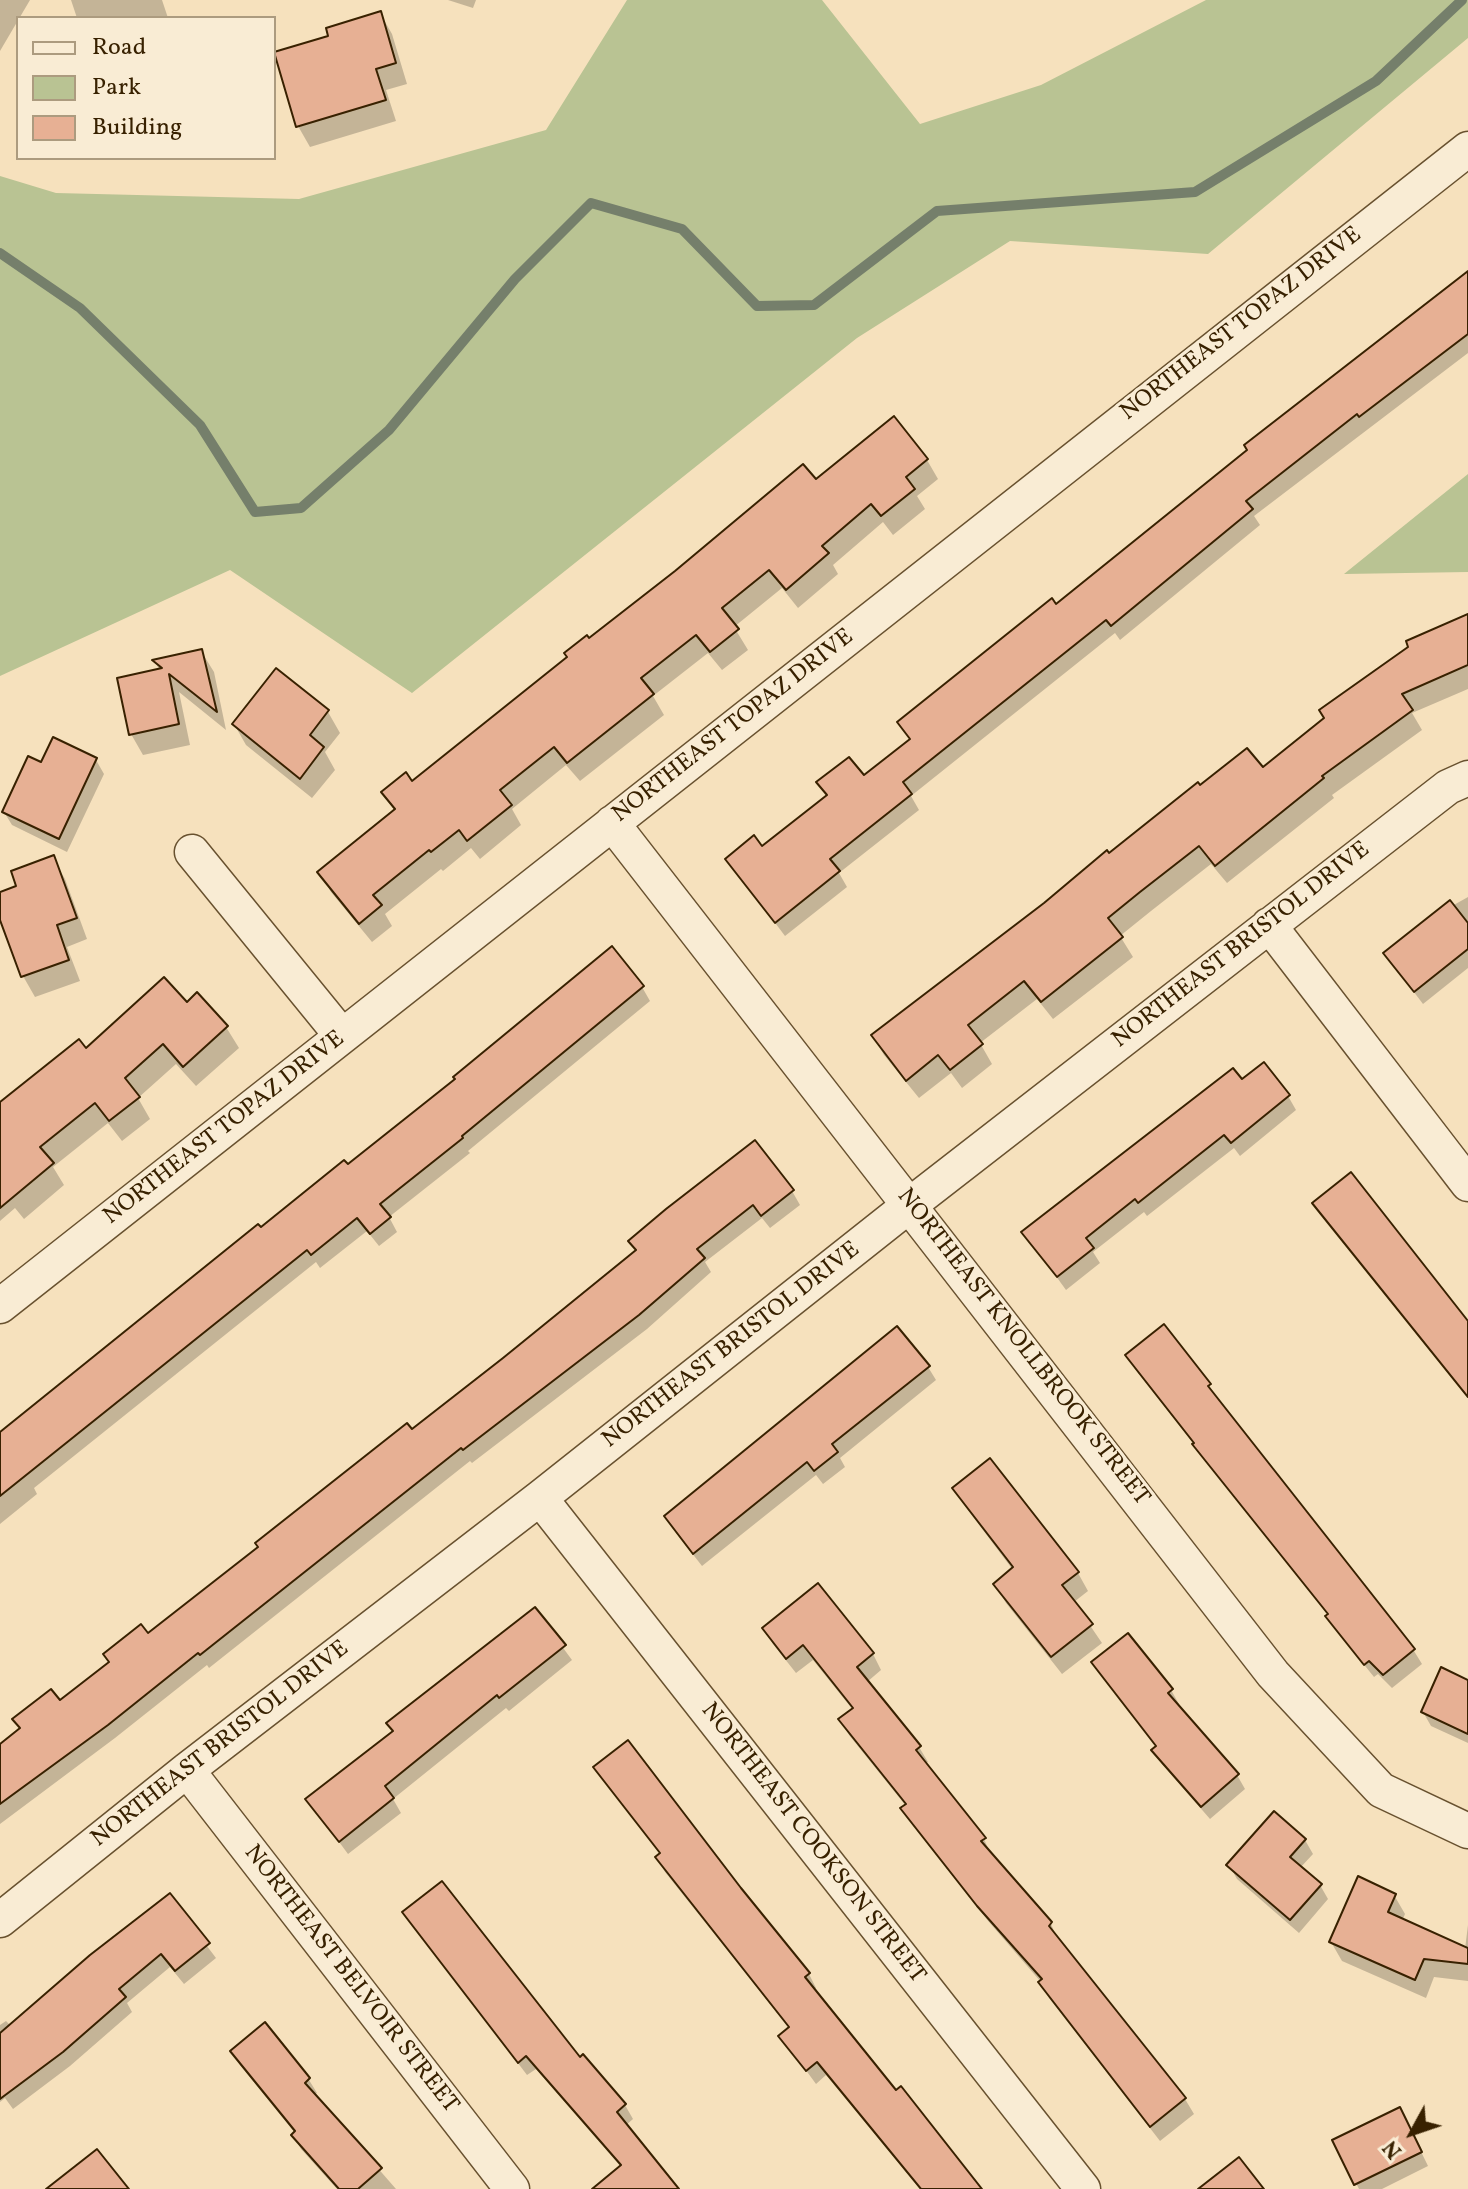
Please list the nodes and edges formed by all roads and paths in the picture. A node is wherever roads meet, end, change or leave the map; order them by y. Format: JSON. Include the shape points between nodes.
{"nodes":[{"id":1,"x":1468,"y":149,"type":"edge"},
{"id":2,"x":1468,"y":778,"type":"edge"},
{"id":3,"x":612,"y":823,"type":"junction"},
{"id":4,"x":192,"y":852,"type":"dead end"},
{"id":5,"x":1269,"y":925,"type":"junction"},
{"id":6,"x":342,"y":1036,"type":"junction"},
{"id":7,"x":1468,"y":1184,"type":"edge"},
{"id":8,"x":911,"y":1204,"type":"junction"},
{"id":9,"x":0,"y":1306,"type":"edge"},
{"id":10,"x":540,"y":1498,"type":"junction"},
{"id":11,"x":187,"y":1770,"type":"junction"},
{"id":12,"x":1468,"y":1831,"type":"edge"},
{"id":13,"x":0,"y":1920,"type":"edge"},
{"id":14,"x":512,"y":2189,"type":"edge"},
{"id":15,"x":1083,"y":2189,"type":"edge"}],
"edges":[{"from":1,"to":3,"type":"street","name":"NORTHEAST TOPAZ DRIVE"},
{"from":2,"to":5,"type":"street","name":"NORTHEAST BRISTOL DRIVE","via":[[1448,787]]},
{"from":3,"to":6,"type":"street","name":"NORTHEAST TOPAZ DRIVE"},
{"from":3,"to":8,"type":"street","name":"NORTHEAST KNOLLBROOK STREET"},
{"from":4,"to":6,"type":"street"},
{"from":5,"to":7,"type":"street"},
{"from":5,"to":8,"type":"street","name":"NORTHEAST BRISTOL DRIVE"},
{"from":6,"to":9,"type":"street","name":"NORTHEAST TOPAZ DRIVE"},
{"from":8,"to":10,"type":"street","name":"NORTHEAST BRISTOL DRIVE"},
{"from":8,"to":12,"type":"street","name":"NORTHEAST KNOLLBROOK STREET","via":[[1273,1674],[1381,1790]]},
{"from":10,"to":11,"type":"street","name":"NORTHEAST BRISTOL DRIVE"},
{"from":10,"to":15,"type":"street","name":"NORTHEAST COOKSON STREET"},
{"from":11,"to":13,"type":"street","name":"NORTHEAST BRISTOL DRIVE"},
{"from":11,"to":14,"type":"street","name":"NORTHEAST BELVOIR STREET"}]}
